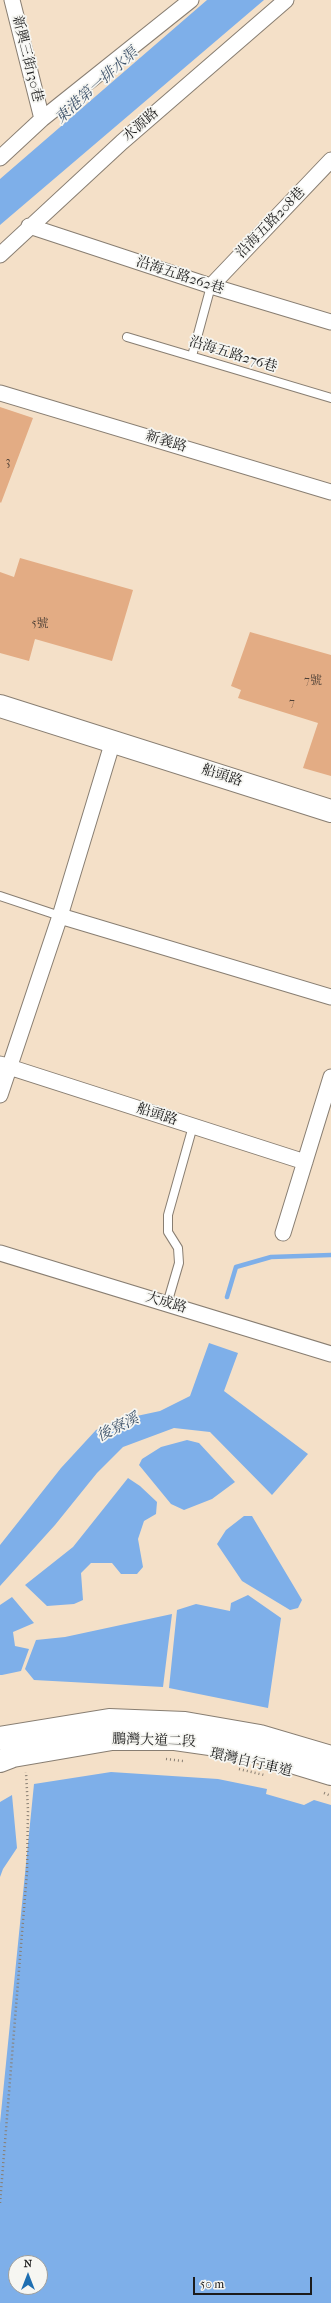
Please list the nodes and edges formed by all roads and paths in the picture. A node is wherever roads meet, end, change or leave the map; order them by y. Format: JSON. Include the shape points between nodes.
{"nodes":[{"id":1,"x":12,"y":0,"type":"edge"},
{"id":2,"x":191,"y":0,"type":"edge"},
{"id":3,"x":286,"y":0,"type":"edge"},
{"id":4,"x":42,"y":119,"type":"junction"},
{"id":5,"x":0,"y":158,"type":"edge"},
{"id":6,"x":331,"y":160,"type":"edge"},
{"id":7,"x":29,"y":226,"type":"junction"},
{"id":8,"x":0,"y":255,"type":"edge"},
{"id":9,"x":211,"y":286,"type":"junction"},
{"id":10,"x":331,"y":322,"type":"edge"},
{"id":11,"x":127,"y":337,"type":"dead end"},
{"id":12,"x":192,"y":356,"type":"junction"},
{"id":13,"x":0,"y":393,"type":"edge"},
{"id":14,"x":331,"y":398,"type":"edge"},
{"id":15,"x":331,"y":492,"type":"edge"},
{"id":16,"x":0,"y":706,"type":"edge"},
{"id":17,"x":114,"y":741,"type":"junction"},
{"id":18,"x":331,"y":811,"type":"edge"},
{"id":19,"x":0,"y":896,"type":"edge"},
{"id":20,"x":60,"y":916,"type":"junction"},
{"id":21,"x":331,"y":997,"type":"edge"},
{"id":22,"x":4,"y":1066,"type":"edge"},
{"id":23,"x":331,"y":1077,"type":"edge"},
{"id":24,"x":0,"y":1095,"type":"edge"},
{"id":25,"x":193,"y":1126,"type":"junction"},
{"id":26,"x":304,"y":1162,"type":"junction"},
{"id":27,"x":283,"y":1233,"type":"dead end"},
{"id":28,"x":0,"y":1253,"type":"edge"},
{"id":29,"x":167,"y":1304,"type":"junction"},
{"id":30,"x":331,"y":1354,"type":"edge"},
{"id":31,"x":0,"y":1738,"type":"edge"},
{"id":32,"x":331,"y":1757,"type":"edge"},
{"id":33,"x":160,"y":1759,"type":"dead end"},
{"id":34,"x":0,"y":1761,"type":"edge"},
{"id":35,"x":191,"y":1761,"type":"dead end"},
{"id":36,"x":236,"y":1768,"type":"dead end"},
{"id":37,"x":20,"y":1772,"type":"dead end"},
{"id":38,"x":271,"y":1777,"type":"dead end"},
{"id":39,"x":324,"y":1783,"type":"edge"},
{"id":40,"x":331,"y":1796,"type":"edge"},
{"id":41,"x":0,"y":2203,"type":"edge"}],
"edges":[{"from":1,"to":4,"type":"street","name":"新興三街130巷"},
{"from":2,"to":4,"type":"street"},
{"from":3,"to":7,"type":"street","name":"水源路"},
{"from":4,"to":5,"type":"street"},
{"from":6,"to":9,"type":"street","name":"沿海五路208巷"},
{"from":7,"to":8,"type":"street","name":"水源路"},
{"from":7,"to":9,"type":"street","name":"沿海五路262巷"},
{"from":9,"to":10,"type":"street","name":"沿海五路262巷"},
{"from":9,"to":12,"type":"lane"},
{"from":11,"to":12,"type":"lane","name":"沿海五路276巷"},
{"from":12,"to":14,"type":"lane","name":"沿海五路276巷"},
{"from":13,"to":15,"type":"street","name":"新義路"},
{"from":16,"to":17,"type":"street","name":"船頭路"},
{"from":17,"to":18,"type":"street","name":"船頭路"},
{"from":17,"to":20,"type":"street"},
{"from":19,"to":20,"type":"lane"},
{"from":20,"to":21,"type":"street"},
{"from":20,"to":22,"type":"street"},
{"from":22,"to":24,"type":"street"},
{"from":22,"to":25,"type":"street","name":"船頭路"},
{"from":23,"to":26,"type":"street"},
{"from":25,"to":26,"type":"street","name":"船頭路"},
{"from":25,"to":29,"type":"lane","via":[[168,1215],[168,1232],[178,1248],[179,1264]]},
{"from":26,"to":27,"type":"street"},
{"from":28,"to":29,"type":"street","name":"大成路"},
{"from":29,"to":30,"type":"street","name":"大成路"},
{"from":31,"to":32,"type":"street","name":"鵬灣大道二段","via":[[109,1720],[185,1723],[260,1736]]},
{"from":33,"to":35,"type":"path","name":"環灣自行車道"},
{"from":34,"to":39,"type":"street","name":"鵬灣大道二段","via":[[13,1756],[112,1738],[175,1739],[252,1750]]},
{"from":36,"to":38,"type":"path","name":"環灣自行車道"},
{"from":37,"to":41,"type":"path","via":[[26,1769],[27,1872]]},
{"from":39,"to":40,"type":"path"}]}
